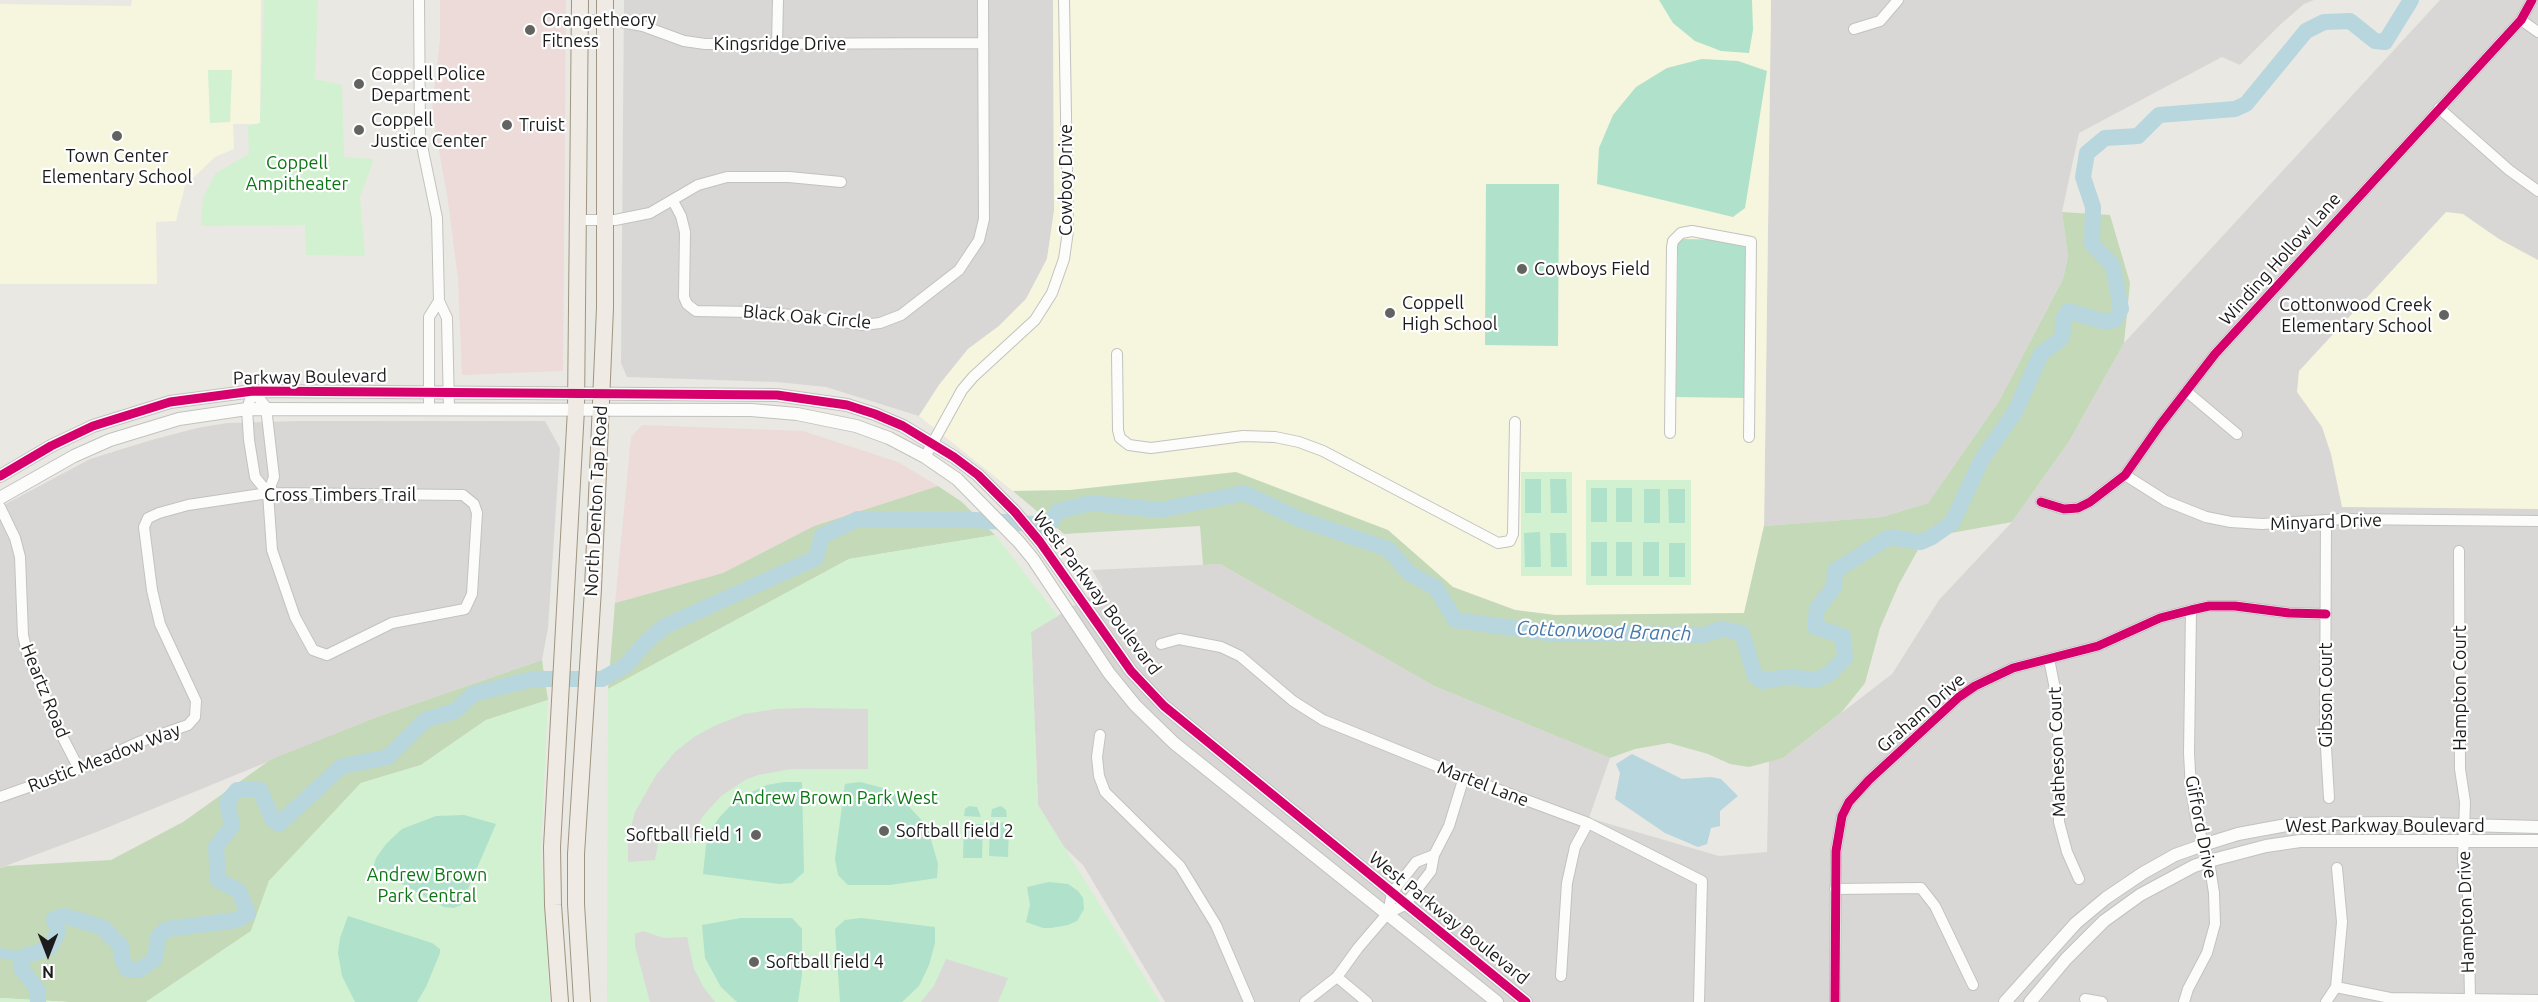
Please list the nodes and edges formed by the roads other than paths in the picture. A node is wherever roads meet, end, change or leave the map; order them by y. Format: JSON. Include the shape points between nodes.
{"nodes":[{"id":1,"x":419,"y":0,"type":"edge"},
{"id":2,"x":580,"y":0,"type":"edge"},
{"id":3,"x":605,"y":0,"type":"edge"},
{"id":4,"x":777,"y":0,"type":"edge"},
{"id":5,"x":983,"y":0,"type":"edge"},
{"id":6,"x":1064,"y":0,"type":"edge"},
{"id":7,"x":1898,"y":0,"type":"edge"},
{"id":8,"x":2532,"y":0,"type":"edge"},
{"id":9,"x":2521,"y":20,"type":"junction"},
{"id":10,"x":579,"y":21,"type":"junction"},
{"id":11,"x":605,"y":21,"type":"junction"},
{"id":12,"x":1854,"y":29,"type":"dead end"},
{"id":13,"x":2538,"y":32,"type":"edge"},
{"id":14,"x":983,"y":43,"type":"junction"},
{"id":15,"x":777,"y":44,"type":"junction"},
{"id":16,"x":2439,"y":108,"type":"junction"},
{"id":17,"x":841,"y":182,"type":"dead end"},
{"id":18,"x":2538,"y":191,"type":"edge"},
{"id":19,"x":673,"y":201,"type":"junction"},
{"id":20,"x":578,"y":220,"type":"junction"},
{"id":21,"x":605,"y":220,"type":"junction"},
{"id":22,"x":439,"y":301,"type":"junction"},
{"id":23,"x":1117,"y":354,"type":"dead end"},
{"id":24,"x":254,"y":391,"type":"junction"},
{"id":25,"x":2186,"y":391,"type":"junction"},
{"id":26,"x":429,"y":392,"type":"junction"},
{"id":27,"x":448,"y":392,"type":"junction"},
{"id":28,"x":577,"y":402,"type":"junction"},
{"id":29,"x":601,"y":402,"type":"junction"},
{"id":30,"x":266,"y":407,"type":"junction"},
{"id":31,"x":429,"y":408,"type":"junction"},
{"id":32,"x":449,"y":408,"type":"junction"},
{"id":33,"x":247,"y":409,"type":"junction"},
{"id":34,"x":1515,"y":422,"type":"dead end"},
{"id":35,"x":1670,"y":433,"type":"dead end"},
{"id":36,"x":2237,"y":434,"type":"dead end"},
{"id":37,"x":1749,"y":437,"type":"dead end"},
{"id":38,"x":932,"y":442,"type":"junction"},
{"id":39,"x":925,"y":457,"type":"junction"},
{"id":40,"x":2125,"y":475,"type":"junction"},
{"id":41,"x":0,"y":476,"type":"edge"},
{"id":42,"x":268,"y":493,"type":"junction"},
{"id":43,"x":0,"y":498,"type":"edge"},
{"id":44,"x":2041,"y":502,"type":"dead end"},
{"id":45,"x":0,"y":507,"type":"edge"},
{"id":46,"x":2326,"y":520,"type":"junction"},
{"id":47,"x":2538,"y":521,"type":"edge"},
{"id":48,"x":2459,"y":551,"type":"dead end"},
{"id":49,"x":568,"y":584,"type":"junction"},
{"id":50,"x":592,"y":589,"type":"junction"},
{"id":51,"x":2191,"y":610,"type":"junction"},
{"id":52,"x":2326,"y":614,"type":"junction"},
{"id":53,"x":1161,"y":644,"type":"dead end"},
{"id":54,"x":2049,"y":659,"type":"junction"},
{"id":55,"x":196,"y":707,"type":"joint"},
{"id":56,"x":1100,"y":735,"type":"dead end"},
{"id":57,"x":79,"y":769,"type":"junction"},
{"id":58,"x":1464,"y":777,"type":"junction"},
{"id":59,"x":0,"y":797,"type":"edge"},
{"id":60,"x":2329,"y":798,"type":"dead end"},
{"id":61,"x":1588,"y":823,"type":"junction"},
{"id":62,"x":2464,"y":825,"type":"junction"},
{"id":63,"x":2538,"y":827,"type":"edge"},
{"id":64,"x":2464,"y":840,"type":"junction"},
{"id":65,"x":2538,"y":841,"type":"edge"},
{"id":66,"x":2206,"y":844,"type":"junction"},
{"id":67,"x":1434,"y":855,"type":"junction"},
{"id":68,"x":2209,"y":861,"type":"junction"},
{"id":69,"x":2337,"y":868,"type":"dead end"},
{"id":70,"x":2079,"y":879,"type":"dead end"},
{"id":71,"x":1835,"y":889,"type":"junction"},
{"id":72,"x":1392,"y":893,"type":"junction"},
{"id":73,"x":576,"y":904,"type":"junction"},
{"id":74,"x":1406,"y":904,"type":"junction"},
{"id":75,"x":553,"y":905,"type":"junction"},
{"id":76,"x":1388,"y":913,"type":"junction"},
{"id":77,"x":1562,"y":976,"type":"dead end"},
{"id":78,"x":1337,"y":977,"type":"junction"},
{"id":79,"x":1973,"y":985,"type":"dead end"},
{"id":80,"x":2336,"y":987,"type":"junction"},
{"id":81,"x":2085,"y":999,"type":"dead end"},
{"id":82,"x":2470,"y":999,"type":"junction"},
{"id":83,"x":2538,"y":1000,"type":"edge"},
{"id":84,"x":560,"y":1002,"type":"edge"},
{"id":85,"x":582,"y":1002,"type":"edge"},
{"id":86,"x":1249,"y":1002,"type":"edge"},
{"id":87,"x":1305,"y":1002,"type":"edge"},
{"id":88,"x":1367,"y":1002,"type":"edge"},
{"id":89,"x":1497,"y":1002,"type":"edge"},
{"id":90,"x":1526,"y":1002,"type":"edge"},
{"id":91,"x":1699,"y":1002,"type":"edge"},
{"id":92,"x":1835,"y":1002,"type":"edge"},
{"id":93,"x":2005,"y":1002,"type":"edge"},
{"id":94,"x":2030,"y":1002,"type":"edge"},
{"id":95,"x":2102,"y":1002,"type":"edge"},
{"id":96,"x":2184,"y":1002,"type":"edge"},
{"id":97,"x":2325,"y":1002,"type":"edge"}],
"edges":[{"from":1,"to":22,"type":"street","via":[[420,136],[437,218]]},
{"from":2,"to":10,"type":"main road","name":"North Denton Tap Road"},
{"from":3,"to":11,"type":"main road","name":"North Denton Tap Road"},
{"from":4,"to":15,"type":"street"},
{"from":5,"to":14,"type":"street","name":"Black Oak Circle"},
{"from":6,"to":38,"type":"street","name":"Cowboy Drive","via":[[1068,231],[1064,260],[1052,293],[1035,320],[967,384]]},
{"from":7,"to":12,"type":"street","via":[[1880,21]]},
{"from":8,"to":9,"type":"street","name":"Winding Hollow Lane"},
{"from":9,"to":13,"type":"street"},
{"from":9,"to":16,"type":"street","name":"Winding Hollow Lane"},
{"from":10,"to":11,"type":"street","name":"Kingsridge Drive"},
{"from":10,"to":20,"type":"main road","name":"North Denton Tap Road"},
{"from":11,"to":15,"type":"street","name":"Kingsridge Drive","via":[[643,26],[705,44]]},
{"from":11,"to":21,"type":"main road","name":"North Denton Tap Road"},
{"from":14,"to":15,"type":"street","name":"Kingsridge Drive"},
{"from":14,"to":19,"type":"street","name":"Black Oak Circle","via":[[984,219],[979,240],[958,270],[901,315],[862,325],[762,312],[696,311],[684,297],[685,232]]},
{"from":16,"to":18,"type":"street"},
{"from":16,"to":25,"type":"street","name":"Winding Hollow Lane"},
{"from":17,"to":19,"type":"street","via":[[727,177],[698,185]]},
{"from":19,"to":21,"type":"street","via":[[650,213]]},
{"from":20,"to":21,"type":"street"},
{"from":20,"to":28,"type":"main road","name":"North Denton Tap Road"},
{"from":21,"to":29,"type":"main road","name":"North Denton Tap Road"},
{"from":22,"to":26,"type":"street","via":[[429,317]]},
{"from":22,"to":27,"type":"street","via":[[447,318]]},
{"from":23,"to":34,"type":"street","via":[[1118,430],[1120,438],[1130,445],[1151,448],[1243,436],[1299,441],[1498,543],[1510,541],[1513,534]]},
{"from":24,"to":26,"type":"street","name":"Parkway Boulevard"},
{"from":24,"to":30,"type":"street"},
{"from":24,"to":33,"type":"street"},
{"from":24,"to":41,"type":"street","name":"Parkway Boulevard","via":[[170,402],[93,426]]},
{"from":25,"to":36,"type":"street"},
{"from":25,"to":40,"type":"street","name":"Winding Hollow Lane"},
{"from":26,"to":27,"type":"street","name":"Parkway Boulevard"},
{"from":26,"to":31,"type":"street"},
{"from":27,"to":28,"type":"street","name":"Parkway Boulevard"},
{"from":27,"to":32,"type":"street"},
{"from":28,"to":29,"type":"street","name":"West Parkway Boulevard"},
{"from":28,"to":32,"type":"street","name":"Parkway Boulevard"},
{"from":28,"to":49,"type":"main road","name":"North Denton Tap Road"},
{"from":29,"to":38,"type":"street","name":"West Parkway Boulevard","via":[[777,395],[847,405]]},
{"from":29,"to":39,"type":"street","name":"West Parkway Boulevard","via":[[797,414],[856,426]]},
{"from":29,"to":50,"type":"main road","name":"North Denton Tap Road"},
{"from":30,"to":31,"type":"street","name":"Parkway Boulevard"},
{"from":30,"to":33,"type":"street","name":"Parkway Boulevard"},
{"from":30,"to":42,"type":"street","via":[[274,477]]},
{"from":31,"to":32,"type":"street","name":"Parkway Boulevard"},
{"from":33,"to":42,"type":"street","via":[[255,477]]},
{"from":33,"to":43,"type":"street","name":"Parkway Boulevard","via":[[179,419],[110,440]]},
{"from":35,"to":37,"type":"street","via":[[1672,247],[1681,233],[1692,231],[1751,242]]},
{"from":38,"to":39,"type":"street","name":"Cowboy Drive"},
{"from":38,"to":72,"type":"street","name":"West Parkway Boulevard","via":[[978,475],[1040,542],[1131,671],[1164,706]]},
{"from":39,"to":76,"type":"street","name":"West Parkway Boulevard","via":[[957,478],[1019,542],[1135,705],[1174,743]]},
{"from":40,"to":44,"type":"street","name":"Winding Hollow Lane","via":[[2078,508],[2064,509]]},
{"from":40,"to":46,"type":"street","name":"Minyard Drive","via":[[2166,501],[2206,517],[2262,524]]},
{"from":42,"to":42,"type":"street","name":"Cross Timbers Trail","via":[[464,495],[477,513],[472,594],[465,609],[392,623],[327,655],[315,651],[295,617],[272,550]]},
{"from":42,"to":55,"type":"street","name":"Cross Timbers Trail","via":[[188,505],[148,518],[144,527],[160,624]]},
{"from":45,"to":57,"type":"street","name":"Heartz Road","via":[[20,557],[27,653]]},
{"from":46,"to":47,"type":"street","name":"Minyard Drive"},
{"from":46,"to":52,"type":"street","name":"Gibson Court"},
{"from":48,"to":62,"type":"street","name":"Hampton Court"},
{"from":49,"to":50,"type":"main road"},
{"from":49,"to":75,"type":"main road","name":"North Denton Tap Road","via":[[552,848]]},
{"from":50,"to":73,"type":"main road","name":"North Denton Tap Road"},
{"from":51,"to":52,"type":"street","name":"Graham Drive","via":[[2235,606]]},
{"from":51,"to":54,"type":"street","name":"Graham Drive","via":[[2160,618],[2098,646]]},
{"from":51,"to":66,"type":"street","name":"Gifford Drive","via":[[2190,772],[2197,822]]},
{"from":52,"to":60,"type":"street","name":"Gibson Court"},
{"from":53,"to":58,"type":"street","name":"Martel Lane","via":[[1179,639],[1221,647],[1240,656],[1293,701],[1323,720]]},
{"from":54,"to":70,"type":"street","name":"Matheson Court","via":[[2058,704],[2059,822]]},
{"from":54,"to":71,"type":"street","name":"Graham Drive","via":[[2013,668],[1975,686],[1869,780],[1842,816]]},
{"from":55,"to":57,"type":"street","name":"Rustic Meadow Way","via":[[195,717],[188,725]]},
{"from":56,"to":86,"type":"street","via":[[1097,757],[1105,792],[1185,874],[1216,924]]},
{"from":57,"to":59,"type":"street","name":"Rustic Meadow Way"},
{"from":58,"to":61,"type":"street","name":"Martel Lane"},
{"from":58,"to":67,"type":"street","via":[[1449,826]]},
{"from":61,"to":77,"type":"street","via":[[1575,847],[1567,883]]},
{"from":61,"to":91,"type":"street","name":"Martel Lane","via":[[1701,881]]},
{"from":62,"to":63,"type":"street","name":"West Parkway Boulevard"},
{"from":62,"to":64,"type":"street","name":"Hampton Drive"},
{"from":62,"to":66,"type":"street","name":"West Parkway Boulevard","via":[[2292,824]]},
{"from":64,"to":65,"type":"street","name":"West Parkway Boulevard"},
{"from":64,"to":68,"type":"street","name":"West Parkway Boulevard","via":[[2300,841]]},
{"from":64,"to":82,"type":"street","name":"Hampton Drive"},
{"from":66,"to":68,"type":"street","name":"Gifford Drive"},
{"from":66,"to":93,"type":"street","name":"West Parkway Boulevard","via":[[2175,855],[2106,898],[2076,923]]},
{"from":67,"to":72,"type":"street","via":[[1416,862]]},
{"from":67,"to":74,"type":"street","via":[[1431,872]]},
{"from":68,"to":94,"type":"street","name":"West Parkway Boulevard","via":[[2140,895],[2104,921]]},
{"from":68,"to":96,"type":"street","name":"Gifford Drive","via":[[2215,924],[2207,953]]},
{"from":69,"to":80,"type":"street","via":[[2342,922]]},
{"from":71,"to":79,"type":"street","via":[[1921,888],[1935,906]]},
{"from":71,"to":92,"type":"street","name":"Graham Drive"},
{"from":72,"to":74,"type":"street","name":"West Parkway Boulevard"},
{"from":72,"to":76,"type":"street"},
{"from":73,"to":75,"type":"main road"},
{"from":73,"to":85,"type":"main road","name":"North Denton Tap Road"},
{"from":74,"to":76,"type":"street"},
{"from":74,"to":90,"type":"street","name":"West Parkway Boulevard"},
{"from":75,"to":84,"type":"main road","name":"North Denton Tap Road"},
{"from":76,"to":78,"type":"street"},
{"from":76,"to":89,"type":"street","name":"West Parkway Boulevard"},
{"from":78,"to":87,"type":"street"},
{"from":78,"to":88,"type":"street"},
{"from":80,"to":82,"type":"street","via":[[2390,998]]},
{"from":80,"to":97,"type":"street"},
{"from":81,"to":95,"type":"street"},
{"from":82,"to":83,"type":"street"}]}
